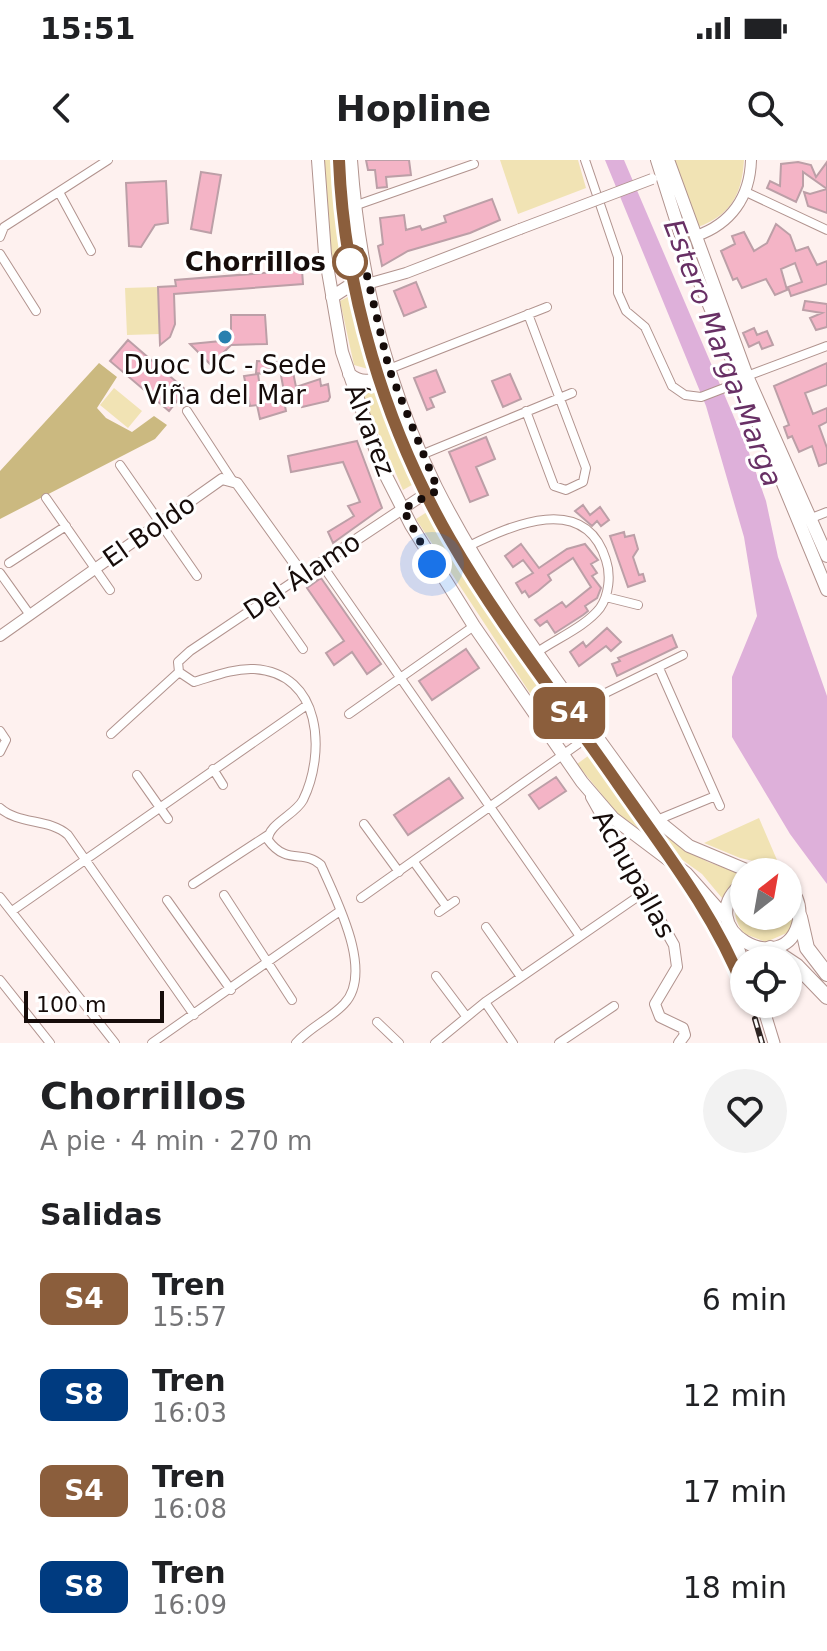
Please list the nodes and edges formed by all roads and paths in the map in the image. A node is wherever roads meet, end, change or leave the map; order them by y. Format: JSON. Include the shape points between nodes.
{"nodes":[{"id":1,"x":108,"y":160,"type":"edge"},
{"id":2,"x":318,"y":160,"type":"edge"},
{"id":3,"x":351,"y":160,"type":"edge"},
{"id":4,"x":585,"y":160,"type":"edge"},
{"id":5,"x":657,"y":160,"type":"edge"},
{"id":6,"x":751,"y":160,"type":"edge"},
{"id":7,"x":474,"y":164,"type":"dead end"},
{"id":8,"x":664,"y":172,"type":"edge"},
{"id":9,"x":746,"y":192,"type":"junction"},
{"id":10,"x":60,"y":194,"type":"junction"},
{"id":11,"x":669,"y":196,"type":"junction"},
{"id":12,"x":354,"y":206,"type":"junction"},
{"id":13,"x":2,"y":224,"type":"edge"},
{"id":14,"x":827,"y":230,"type":"edge"},
{"id":15,"x":696,"y":236,"type":"junction"},
{"id":16,"x":0,"y":237,"type":"edge"},
{"id":17,"x":91,"y":251,"type":"dead end"},
{"id":18,"x":0,"y":254,"type":"edge"},
{"id":19,"x":367,"y":284,"type":"junction"},
{"id":20,"x":332,"y":297,"type":"junction"},
{"id":21,"x":547,"y":307,"type":"dead end"},
{"id":22,"x":36,"y":311,"type":"dead end"},
{"id":23,"x":528,"y":314,"type":"junction"},
{"id":24,"x":827,"y":346,"type":"edge"},
{"id":25,"x":389,"y":369,"type":"junction"},
{"id":26,"x":349,"y":374,"type":"junction"},
{"id":27,"x":744,"y":379,"type":"junction"},
{"id":28,"x":572,"y":393,"type":"dead end"},
{"id":29,"x":561,"y":398,"type":"junction"},
{"id":30,"x":187,"y":411,"type":"dead end"},
{"id":31,"x":526,"y":411,"type":"junction"},
{"id":32,"x":421,"y":455,"type":"junction"},
{"id":33,"x":120,"y":465,"type":"dead end"},
{"id":34,"x":232,"y":480,"type":"junction"},
{"id":35,"x":438,"y":490,"type":"junction"},
{"id":36,"x":46,"y":498,"type":"dead end"},
{"id":37,"x":403,"y":509,"type":"junction"},
{"id":38,"x":827,"y":512,"type":"edge"},
{"id":39,"x":811,"y":519,"type":"junction"},
{"id":40,"x":162,"y":521,"type":"junction"},
{"id":41,"x":798,"y":524,"type":"junction"},
{"id":42,"x":66,"y":526,"type":"junction"},
{"id":43,"x":469,"y":546,"type":"junction"},
{"id":44,"x":827,"y":556,"type":"edge"},
{"id":45,"x":320,"y":562,"type":"junction"},
{"id":46,"x":9,"y":563,"type":"dead end"},
{"id":47,"x":95,"y":568,"type":"junction"},
{"id":48,"x":0,"y":573,"type":"edge"},
{"id":49,"x":303,"y":575,"type":"junction"},
{"id":50,"x":197,"y":576,"type":"dead end"},
{"id":51,"x":110,"y":590,"type":"dead end"},
{"id":52,"x":827,"y":590,"type":"edge"},
{"id":53,"x":606,"y":597,"type":"junction"},
{"id":54,"x":268,"y":599,"type":"junction"},
{"id":55,"x":638,"y":605,"type":"dead end"},
{"id":56,"x":30,"y":615,"type":"junction"},
{"id":57,"x":474,"y":626,"type":"junction"},
{"id":58,"x":0,"y":636,"type":"edge"},
{"id":59,"x":303,"y":649,"type":"dead end"},
{"id":60,"x":539,"y":651,"type":"junction"},
{"id":61,"x":683,"y":655,"type":"dead end"},
{"id":62,"x":659,"y":668,"type":"junction"},
{"id":63,"x":179,"y":672,"type":"junction"},
{"id":64,"x":401,"y":679,"type":"junction"},
{"id":65,"x":307,"y":705,"type":"junction"},
{"id":66,"x":577,"y":707,"type":"junction"},
{"id":67,"x":349,"y":714,"type":"dead end"},
{"id":68,"x":0,"y":731,"type":"edge"},
{"id":69,"x":595,"y":732,"type":"junction"},
{"id":70,"x":111,"y":734,"type":"dead end"},
{"id":71,"x":0,"y":752,"type":"edge"},
{"id":72,"x":564,"y":757,"type":"junction"},
{"id":73,"x":213,"y":769,"type":"junction"},
{"id":74,"x":137,"y":775,"type":"dead end"},
{"id":75,"x":580,"y":778,"type":"junction"},
{"id":76,"x":223,"y":785,"type":"dead end"},
{"id":77,"x":713,"y":797,"type":"junction"},
{"id":78,"x":492,"y":805,"type":"junction"},
{"id":79,"x":159,"y":806,"type":"junction"},
{"id":80,"x":720,"y":806,"type":"dead end"},
{"id":81,"x":0,"y":808,"type":"edge"},
{"id":82,"x":168,"y":819,"type":"dead end"},
{"id":83,"x":657,"y":820,"type":"junction"},
{"id":84,"x":364,"y":824,"type":"dead end"},
{"id":85,"x":268,"y":835,"type":"junction"},
{"id":86,"x":86,"y":856,"type":"junction"},
{"id":87,"x":414,"y":862,"type":"junction"},
{"id":88,"x":730,"y":863,"type":"edge"},
{"id":89,"x":399,"y":872,"type":"junction"},
{"id":90,"x":193,"y":884,"type":"dead end"},
{"id":91,"x":646,"y":891,"type":"junction"},
{"id":92,"x":224,"y":895,"type":"dead end"},
{"id":93,"x":0,"y":897,"type":"edge"},
{"id":94,"x":361,"y":898,"type":"dead end"},
{"id":95,"x":730,"y":898,"type":"edge"},
{"id":96,"x":167,"y":900,"type":"dead end"},
{"id":97,"x":455,"y":901,"type":"dead end"},
{"id":98,"x":12,"y":911,"type":"junction"},
{"id":99,"x":340,"y":911,"type":"junction"},
{"id":100,"x":727,"y":919,"type":"junction"},
{"id":101,"x":802,"y":926,"type":"edge"},
{"id":102,"x":484,"y":928,"type":"dead end"},
{"id":103,"x":793,"y":930,"type":"edge"},
{"id":104,"x":733,"y":933,"type":"junction"},
{"id":105,"x":579,"y":935,"type":"junction"},
{"id":106,"x":738,"y":946,"type":"edge"},
{"id":107,"x":750,"y":946,"type":"edge"},
{"id":108,"x":778,"y":946,"type":"edge"},
{"id":109,"x":268,"y":965,"type":"junction"},
{"id":110,"x":827,"y":974,"type":"edge"},
{"id":111,"x":802,"y":975,"type":"edge"},
{"id":112,"x":436,"y":976,"type":"dead end"},
{"id":113,"x":521,"y":977,"type":"junction"},
{"id":114,"x":802,"y":979,"type":"edge"},
{"id":115,"x":0,"y":980,"type":"edge"},
{"id":116,"x":812,"y":981,"type":"junction"},
{"id":117,"x":231,"y":990,"type":"junction"},
{"id":118,"x":827,"y":997,"type":"edge"},
{"id":119,"x":292,"y":1000,"type":"dead end"},
{"id":120,"x":485,"y":1002,"type":"junction"},
{"id":121,"x":614,"y":1006,"type":"dead end"},
{"id":122,"x":194,"y":1015,"type":"junction"},
{"id":123,"x":466,"y":1016,"type":"junction"},
{"id":124,"x":767,"y":1018,"type":"edge"},
{"id":125,"x":377,"y":1022,"type":"dead end"},
{"id":126,"x":50,"y":1043,"type":"edge"},
{"id":127,"x":115,"y":1043,"type":"edge"},
{"id":128,"x":152,"y":1043,"type":"edge"},
{"id":129,"x":296,"y":1043,"type":"edge"},
{"id":130,"x":399,"y":1043,"type":"edge"},
{"id":131,"x":435,"y":1043,"type":"edge"},
{"id":132,"x":513,"y":1043,"type":"edge"},
{"id":133,"x":559,"y":1043,"type":"edge"},
{"id":134,"x":679,"y":1043,"type":"edge"},
{"id":135,"x":774,"y":1043,"type":"edge"}],
"edges":[{"from":1,"to":10,"type":"street"},
{"from":2,"to":20,"type":"main road","name":"Álvarez"},
{"from":3,"to":12,"type":"main road"},
{"from":4,"to":27,"type":"street","via":[[618,257],[618,293],[626,311],[645,327],[672,386],[701,397]]},
{"from":5,"to":8,"type":"main road"},
{"from":6,"to":9,"type":"street"},
{"from":7,"to":12,"type":"street"},
{"from":8,"to":11,"type":"main road"},
{"from":8,"to":15,"type":"main road"},
{"from":8,"to":19,"type":"street","bridge":true},
{"from":9,"to":14,"type":"street"},
{"from":9,"to":15,"type":"street","via":[[730,216]]},
{"from":10,"to":13,"type":"street"},
{"from":10,"to":17,"type":"street"},
{"from":11,"to":15,"type":"main road"},
{"from":11,"to":27,"type":"main road","via":[[683,242]]},
{"from":12,"to":19,"type":"main road"},
{"from":13,"to":16,"type":"street"},
{"from":15,"to":27,"type":"main road"},
{"from":18,"to":22,"type":"street"},
{"from":19,"to":20,"type":"main road"},
{"from":19,"to":25,"type":"main road"},
{"from":20,"to":26,"type":"main road","name":"Álvarez"},
{"from":21,"to":23,"type":"street"},
{"from":23,"to":25,"type":"street"},
{"from":23,"to":29,"type":"street"},
{"from":24,"to":27,"type":"street"},
{"from":25,"to":26,"type":"main road","via":[[369,381]]},
{"from":25,"to":32,"type":"main road"},
{"from":26,"to":37,"type":"main road","name":"Álvarez","via":[[376,455]]},
{"from":27,"to":39,"type":"main road"},
{"from":27,"to":41,"type":"main road"},
{"from":28,"to":29,"type":"street"},
{"from":29,"to":31,"type":"street"},
{"from":29,"to":31,"type":"street","via":[[588,473],[583,482],[566,490],[554,486]]},
{"from":30,"to":34,"type":"street"},
{"from":31,"to":32,"type":"street"},
{"from":32,"to":35,"type":"main road"},
{"from":33,"to":40,"type":"street"},
{"from":34,"to":40,"type":"street","name":"El Boldo","via":[[222,479]]},
{"from":34,"to":49,"type":"street"},
{"from":35,"to":37,"type":"street","name":"Del Álamo"},
{"from":35,"to":43,"type":"main road"},
{"from":36,"to":42,"type":"street"},
{"from":37,"to":45,"type":"street","name":"Del Álamo"},
{"from":37,"to":57,"type":"main road","name":"Álvarez"},
{"from":38,"to":39,"type":"street"},
{"from":39,"to":41,"type":"street"},
{"from":39,"to":44,"type":"main road"},
{"from":40,"to":47,"type":"street","name":"El Boldo"},
{"from":40,"to":50,"type":"street"},
{"from":41,"to":52,"type":"main road"},
{"from":42,"to":46,"type":"street"},
{"from":42,"to":47,"type":"street"},
{"from":43,"to":53,"type":"street","via":[[521,522],[543,519],[578,525],[603,551],[609,570]]},
{"from":43,"to":60,"type":"main road"},
{"from":45,"to":49,"type":"street","name":"Del Álamo"},
{"from":45,"to":64,"type":"street"},
{"from":47,"to":51,"type":"street"},
{"from":47,"to":56,"type":"street","name":"El Boldo"},
{"from":48,"to":56,"type":"street"},
{"from":49,"to":54,"type":"street","name":"Del Álamo"},
{"from":53,"to":55,"type":"street"},
{"from":53,"to":60,"type":"street","via":[[599,610]]},
{"from":54,"to":59,"type":"street"},
{"from":54,"to":63,"type":"street","name":"Del Álamo","via":[[183,656]]},
{"from":56,"to":58,"type":"street","name":"El Boldo"},
{"from":57,"to":64,"type":"street"},
{"from":57,"to":72,"type":"main road","name":"Álvarez"},
{"from":60,"to":66,"type":"main road"},
{"from":61,"to":62,"type":"street"},
{"from":62,"to":66,"type":"street"},
{"from":62,"to":77,"type":"street"},
{"from":63,"to":65,"type":"street","via":[[194,682],[236,670],[270,672],[292,685]]},
{"from":63,"to":70,"type":"street","name":"Del Álamo"},
{"from":64,"to":67,"type":"street"},
{"from":64,"to":78,"type":"street"},
{"from":65,"to":73,"type":"street"},
{"from":65,"to":85,"type":"street","via":[[318,745],[310,784],[294,812]]},
{"from":66,"to":69,"type":"main road"},
{"from":68,"to":71,"type":"street","via":[[6,740]]},
{"from":69,"to":72,"type":"street"},
{"from":69,"to":83,"type":"main road"},
{"from":72,"to":75,"type":"main road","name":"Álvarez"},
{"from":72,"to":78,"type":"street"},
{"from":73,"to":76,"type":"street"},
{"from":73,"to":79,"type":"street"},
{"from":74,"to":79,"type":"street"},
{"from":75,"to":91,"type":"street","name":"Achupallas"},
{"from":75,"to":100,"type":"main road","name":"Álvarez","via":[[613,818],[686,873]]},
{"from":77,"to":80,"type":"street"},
{"from":77,"to":83,"type":"street"},
{"from":78,"to":87,"type":"street"},
{"from":78,"to":105,"type":"street"},
{"from":79,"to":82,"type":"street"},
{"from":79,"to":86,"type":"street"},
{"from":81,"to":86,"type":"street","via":[[57,827]]},
{"from":83,"to":88,"type":"main road","via":[[689,846]]},
{"from":84,"to":89,"type":"street"},
{"from":85,"to":90,"type":"street"},
{"from":85,"to":99,"type":"street","via":[[283,855],[317,861]]},
{"from":86,"to":98,"type":"street"},
{"from":86,"to":122,"type":"street"},
{"from":87,"to":89,"type":"street"},
{"from":87,"to":97,"type":"street","via":[[443,909]]},
{"from":89,"to":94,"type":"street"},
{"from":91,"to":105,"type":"street"},
{"from":91,"to":134,"type":"street","name":"Achupallas","via":[[677,956],[675,972],[655,1004],[660,1017],[683,1028]]},
{"from":92,"to":109,"type":"street"},
{"from":93,"to":98,"type":"street"},
{"from":95,"to":100,"type":"main road"},
{"from":96,"to":117,"type":"street"},
{"from":98,"to":127,"type":"street"},
{"from":99,"to":109,"type":"street"},
{"from":99,"to":129,"type":"street","via":[[354,951],[354,989],[343,1006]]},
{"from":100,"to":104,"type":"main road","name":"Álvarez"},
{"from":101,"to":110,"type":"highway","via":[[807,948]]},
{"from":102,"to":113,"type":"street"},
{"from":103,"to":108,"type":"main road"},
{"from":104,"to":106,"type":"main road"},
{"from":104,"to":107,"type":"main road"},
{"from":105,"to":113,"type":"street"},
{"from":109,"to":117,"type":"street"},
{"from":109,"to":119,"type":"street"},
{"from":111,"to":116,"type":"highway"},
{"from":112,"to":123,"type":"street"},
{"from":113,"to":120,"type":"street"},
{"from":114,"to":116,"type":"highway"},
{"from":115,"to":126,"type":"street"},
{"from":116,"to":118,"type":"highway"},
{"from":117,"to":122,"type":"street"},
{"from":120,"to":123,"type":"street"},
{"from":120,"to":132,"type":"street"},
{"from":121,"to":133,"type":"street"},
{"from":122,"to":128,"type":"street"},
{"from":123,"to":131,"type":"street"},
{"from":124,"to":135,"type":"main road"},
{"from":125,"to":130,"type":"street"}]}
